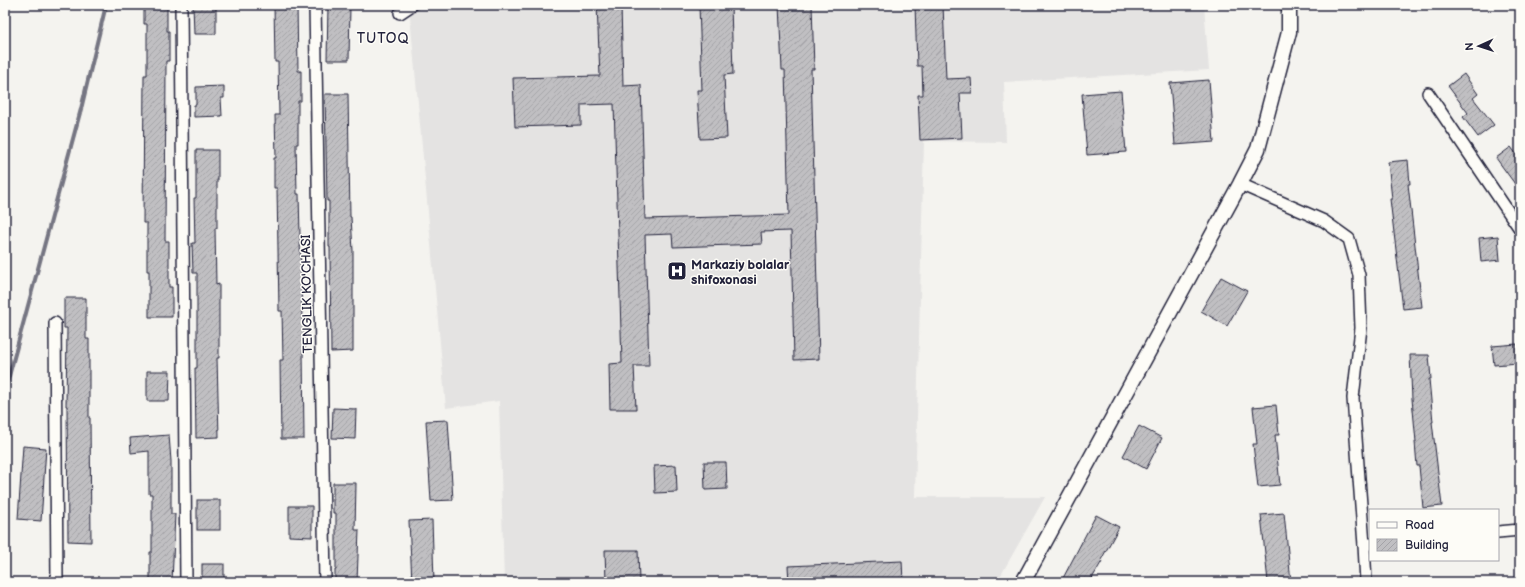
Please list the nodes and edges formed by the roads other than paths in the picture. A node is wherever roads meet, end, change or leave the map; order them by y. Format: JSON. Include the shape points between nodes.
{"nodes":[{"id":1,"x":181,"y":5,"type":"edge"},
{"id":2,"x":315,"y":5,"type":"edge"},
{"id":3,"x":412,"y":5,"type":"edge"},
{"id":4,"x":1289,"y":5,"type":"edge"},
{"id":5,"x":400,"y":13,"type":"dead end"},
{"id":6,"x":1428,"y":93,"type":"dead end"},
{"id":7,"x":1240,"y":184,"type":"junction"},
{"id":8,"x":1520,"y":229,"type":"edge"},
{"id":9,"x":55,"y":324,"type":"dead end"},
{"id":10,"x":1520,"y":530,"type":"edge"},
{"id":11,"x":1499,"y":532,"type":"edge"},
{"id":12,"x":1367,"y":544,"type":"edge"},
{"id":13,"x":57,"y":582,"type":"edge"},
{"id":14,"x":186,"y":582,"type":"edge"},
{"id":15,"x":325,"y":582,"type":"edge"},
{"id":16,"x":1023,"y":582,"type":"edge"},
{"id":17,"x":1366,"y":582,"type":"edge"}],
"edges":[{"from":1,"to":14,"type":"street"},
{"from":2,"to":15,"type":"street","name":"TENGLIK KO'CHASI"},
{"from":3,"to":5,"type":"street"},
{"from":4,"to":7,"type":"street","via":[[1289,32],[1258,149]]},
{"from":6,"to":8,"type":"street"},
{"from":7,"to":12,"type":"street","via":[[1324,221],[1349,239],[1359,275],[1362,328],[1353,398]]},
{"from":7,"to":16,"type":"street"},
{"from":9,"to":13,"type":"street"},
{"from":10,"to":11,"type":"street"},
{"from":12,"to":17,"type":"street"}]}
